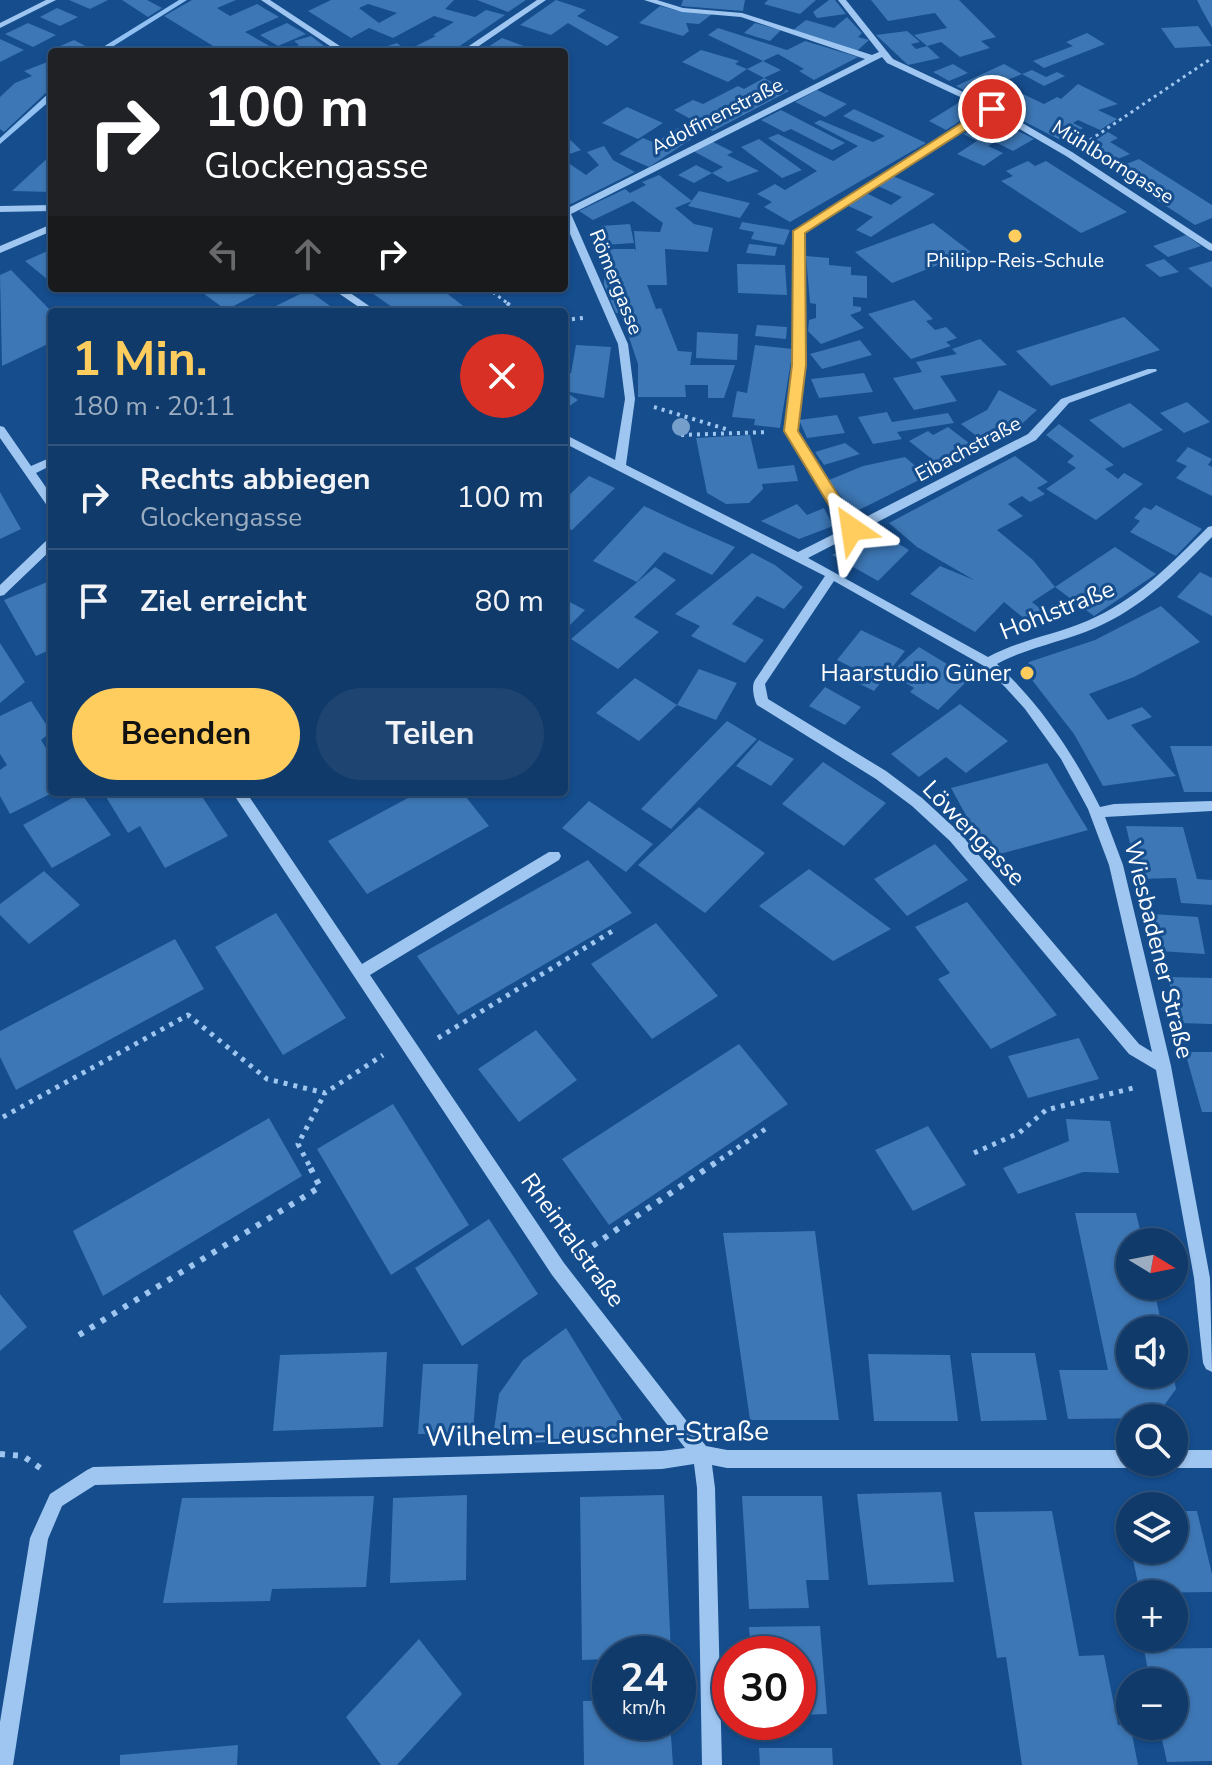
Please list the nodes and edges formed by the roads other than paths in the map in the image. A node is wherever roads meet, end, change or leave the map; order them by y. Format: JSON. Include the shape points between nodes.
{"nodes":[{"id":1,"x":52,"y":0,"type":"edge"},
{"id":2,"x":265,"y":0,"type":"edge"},
{"id":3,"x":542,"y":0,"type":"edge"},
{"id":4,"x":648,"y":0,"type":"edge"},
{"id":5,"x":842,"y":0,"type":"edge"},
{"id":6,"x":0,"y":26,"type":"edge"},
{"id":7,"x":339,"y":48,"type":"edge"},
{"id":8,"x":470,"y":48,"type":"edge"},
{"id":9,"x":883,"y":53,"type":"junction"},
{"id":10,"x":871,"y":58,"type":"junction"},
{"id":11,"x":992,"y":109,"type":"junction"},
{"id":12,"x":48,"y":208,"type":"edge"},
{"id":13,"x":0,"y":209,"type":"edge"},
{"id":14,"x":568,"y":209,"type":"edge"},
{"id":15,"x":568,"y":215,"type":"edge"},
{"id":16,"x":48,"y":229,"type":"edge"},
{"id":17,"x":1212,"y":248,"type":"edge"},
{"id":18,"x":0,"y":250,"type":"edge"},
{"id":19,"x":342,"y":292,"type":"edge"},
{"id":20,"x":367,"y":308,"type":"edge"},
{"id":21,"x":1152,"y":371,"type":"dead end"},
{"id":22,"x":0,"y":430,"type":"edge"},
{"id":23,"x":568,"y":440,"type":"edge"},
{"id":24,"x":48,"y":463,"type":"edge"},
{"id":25,"x":620,"y":466,"type":"junction"},
{"id":26,"x":30,"y":471,"type":"junction"},
{"id":27,"x":48,"y":498,"type":"edge"},
{"id":28,"x":852,"y":529,"type":"junction"},
{"id":29,"x":1212,"y":530,"type":"edge"},
{"id":30,"x":48,"y":546,"type":"edge"},
{"id":31,"x":797,"y":558,"type":"junction"},
{"id":32,"x":832,"y":575,"type":"junction"},
{"id":33,"x":0,"y":592,"type":"edge"},
{"id":34,"x":988,"y":663,"type":"junction"},
{"id":35,"x":242,"y":796,"type":"edge"},
{"id":36,"x":1212,"y":806,"type":"edge"},
{"id":37,"x":1096,"y":813,"type":"junction"},
{"id":38,"x":554,"y":856,"type":"dead end"},
{"id":39,"x":359,"y":974,"type":"junction"},
{"id":40,"x":1163,"y":1066,"type":"junction"},
{"id":41,"x":1212,"y":1363,"type":"edge"},
{"id":42,"x":701,"y":1454,"type":"junction"},
{"id":43,"x":1116,"y":1459,"type":"edge"},
{"id":44,"x":1188,"y":1459,"type":"edge"},
{"id":45,"x":1212,"y":1459,"type":"edge"},
{"id":46,"x":3,"y":1765,"type":"edge"},
{"id":47,"x":712,"y":1765,"type":"edge"}],
"edges":[{"from":1,"to":6,"type":"street"},
{"from":2,"to":7,"type":"street"},
{"from":3,"to":8,"type":"street"},
{"from":4,"to":10,"type":"street","via":[[682,10],[742,15]]},
{"from":5,"to":9,"type":"street","name":"Mühlborngasse"},
{"from":9,"to":10,"type":"street","name":"Adolfinenstraße"},
{"from":9,"to":11,"type":"street","name":"Mühlborngasse"},
{"from":10,"to":14,"type":"street","name":"Adolfinenstraße"},
{"from":11,"to":17,"type":"street","name":"Mühlborngasse"},
{"from":11,"to":28,"type":"street","via":[[799,231],[799,365],[791,431]]},
{"from":12,"to":13,"type":"street"},
{"from":15,"to":25,"type":"street","name":"Römergasse","via":[[623,344],[630,399]]},
{"from":16,"to":18,"type":"street"},
{"from":19,"to":20,"type":"street"},
{"from":21,"to":28,"type":"street","name":"Eibachstraße","via":[[1065,401],[1032,437]]},
{"from":22,"to":26,"type":"street"},
{"from":23,"to":25,"type":"street","name":"Wiesbadener Straße"},
{"from":24,"to":26,"type":"street"},
{"from":25,"to":31,"type":"street","name":"Wiesbadener Straße"},
{"from":26,"to":27,"type":"street"},
{"from":28,"to":31,"type":"street","name":"Eibachstraße"},
{"from":29,"to":34,"type":"street","name":"Hohlstraße","via":[[1134,602],[1092,624]]},
{"from":30,"to":33,"type":"street"},
{"from":31,"to":32,"type":"street","name":"Wiesbadener Straße"},
{"from":32,"to":34,"type":"street","name":"Wiesbadener Straße"},
{"from":32,"to":40,"type":"street","name":"Löwengasse","via":[[759,683],[762,702],[917,802],[965,848],[1134,1049]]},
{"from":34,"to":37,"type":"street","name":"Wiesbadener Straße","via":[[1056,744]]},
{"from":35,"to":39,"type":"street","name":"Rheintalstraße"},
{"from":36,"to":37,"type":"street"},
{"from":37,"to":40,"type":"street","name":"Wiesbadener Straße","via":[[1116,865]]},
{"from":38,"to":39,"type":"street"},
{"from":39,"to":42,"type":"street","name":"Rheintalstraße","via":[[558,1269]]},
{"from":40,"to":41,"type":"street","name":"Wiesbadener Straße"},
{"from":42,"to":43,"type":"street","name":"Wilhelm-Leuschner-Straße","via":[[727,1459]]},
{"from":42,"to":46,"type":"street","name":"Wilhelm-Leuschner-Straße","via":[[662,1460],[93,1476],[56,1500],[39,1538]]},
{"from":42,"to":47,"type":"street"},
{"from":44,"to":45,"type":"street"}]}
